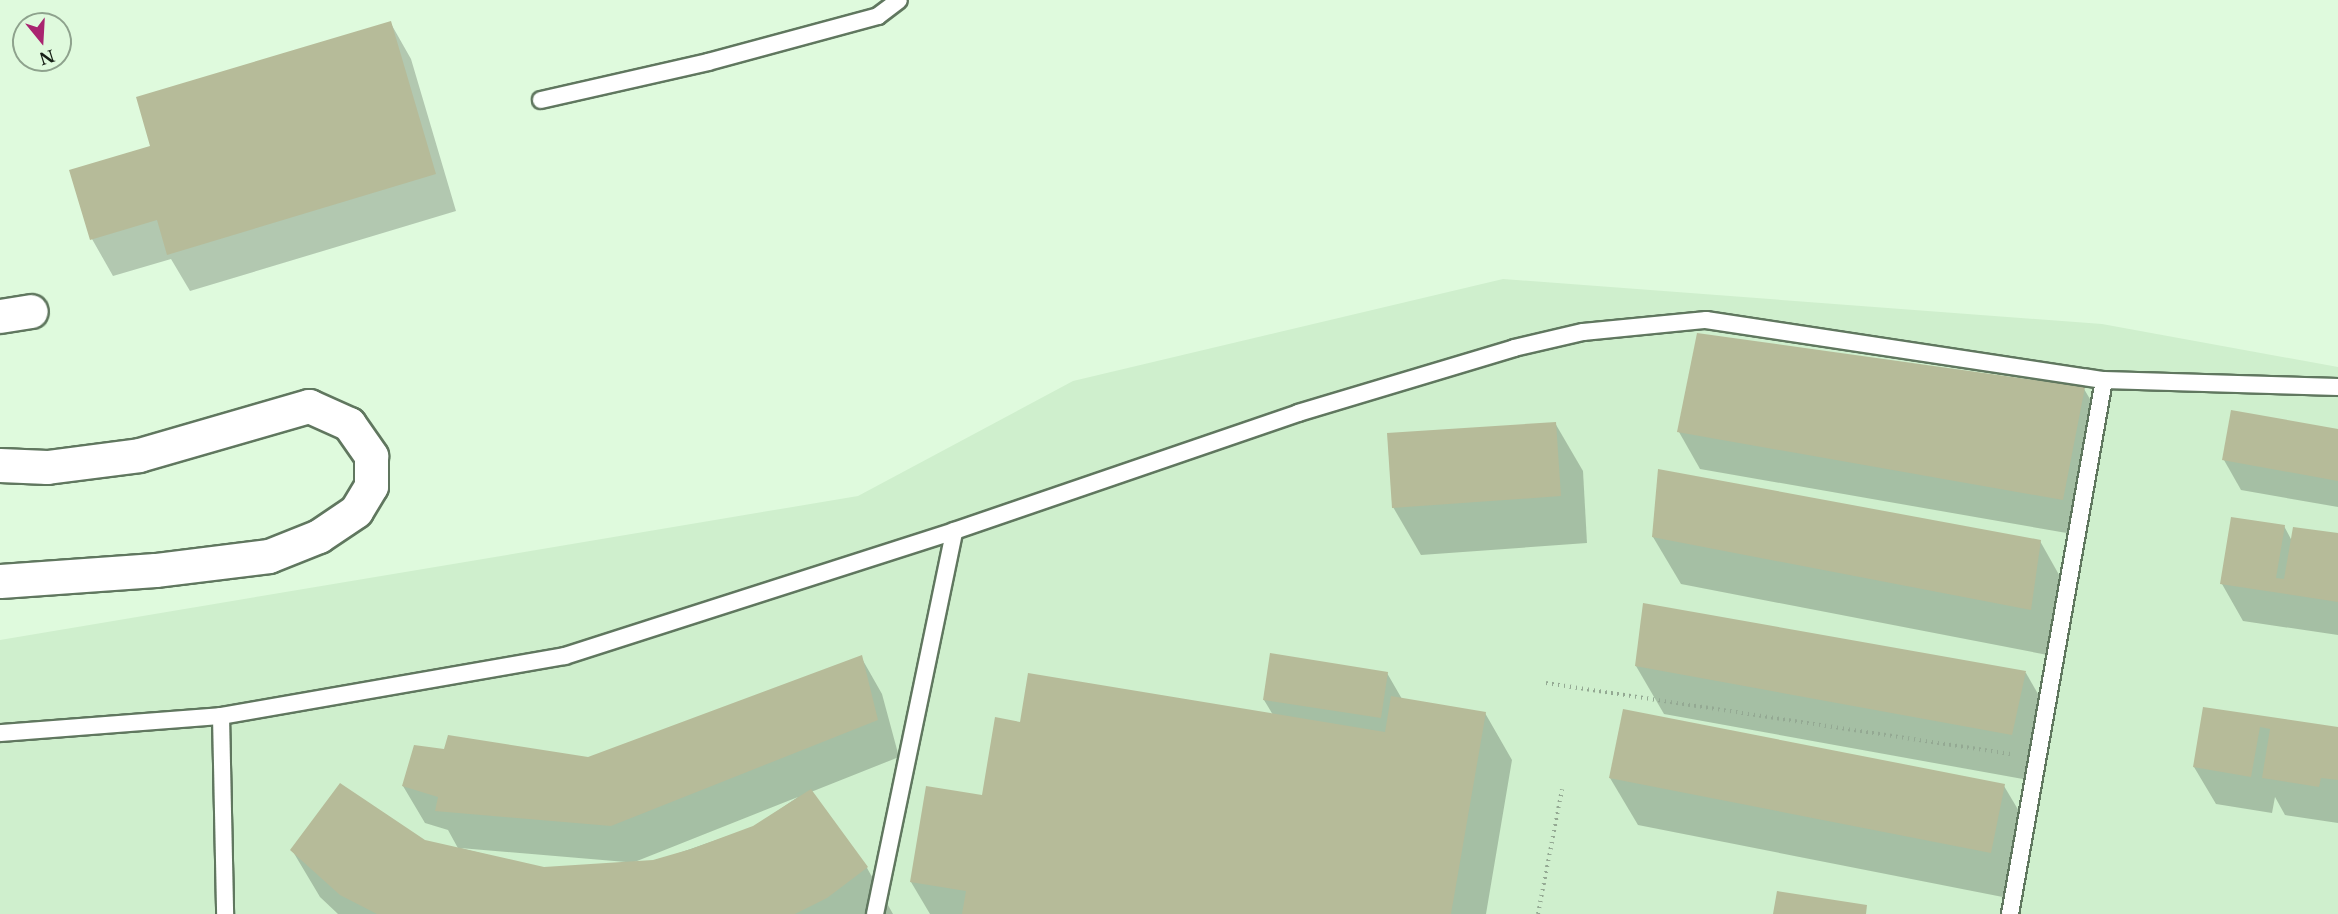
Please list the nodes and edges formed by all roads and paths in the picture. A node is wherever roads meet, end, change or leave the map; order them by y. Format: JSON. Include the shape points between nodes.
{"nodes":[{"id":1,"x":899,"y":0,"type":"edge"},
{"id":2,"x":541,"y":100,"type":"dead end"},
{"id":3,"x":2104,"y":380,"type":"junction"},
{"id":4,"x":2338,"y":387,"type":"edge"},
{"id":5,"x":0,"y":465,"type":"edge"},
{"id":6,"x":954,"y":531,"type":"junction"},
{"id":7,"x":0,"y":581,"type":"edge"},
{"id":8,"x":1546,"y":683,"type":"dead end"},
{"id":9,"x":221,"y":716,"type":"junction"},
{"id":10,"x":0,"y":733,"type":"edge"},
{"id":11,"x":2037,"y":758,"type":"junction"},
{"id":12,"x":1562,"y":789,"type":"dead end"},
{"id":13,"x":225,"y":914,"type":"edge"},
{"id":14,"x":875,"y":914,"type":"edge"},
{"id":15,"x":1538,"y":914,"type":"edge"},
{"id":16,"x":2010,"y":914,"type":"edge"}],
"edges":[{"from":1,"to":2,"type":"lane","via":[[878,16],[708,62]]},
{"from":3,"to":4,"type":"lane"},
{"from":3,"to":6,"type":"lane","via":[[1706,320],[1583,332],[1514,348],[1298,413]]},
{"from":3,"to":11,"type":"lane"},
{"from":5,"to":7,"type":"street","via":[[47,467],[139,455],[309,406],[349,424],[371,456],[371,486],[356,511],[319,536],[269,556],[154,570]]},
{"from":6,"to":9,"type":"lane","via":[[565,656]]},
{"from":6,"to":14,"type":"lane"},
{"from":8,"to":11,"type":"path"},
{"from":9,"to":10,"type":"lane"},
{"from":9,"to":13,"type":"lane"},
{"from":11,"to":16,"type":"lane"},
{"from":12,"to":15,"type":"path"}]}
